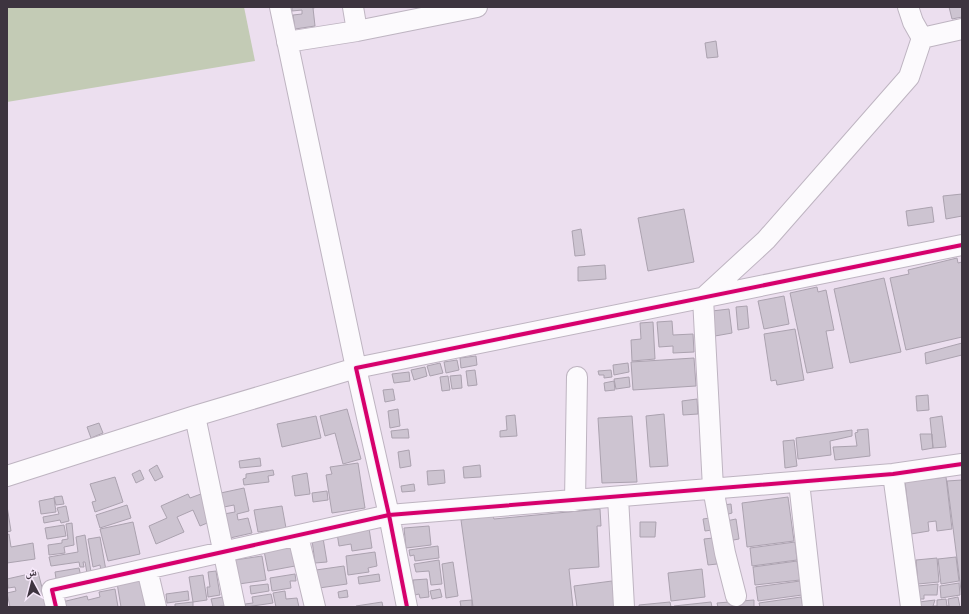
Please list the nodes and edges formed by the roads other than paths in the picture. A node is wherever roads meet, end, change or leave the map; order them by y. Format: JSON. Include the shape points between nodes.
{"nodes":[{"id":1,"x":280,"y":7,"type":"edge"},
{"id":2,"x":353,"y":7,"type":"edge"},
{"id":3,"x":476,"y":7,"type":"edge"},
{"id":4,"x":908,"y":7,"type":"edge"},
{"id":5,"x":420,"y":13,"type":"edge"},
{"id":6,"x":962,"y":29,"type":"edge"},
{"id":7,"x":357,"y":31,"type":"junction"},
{"id":8,"x":922,"y":38,"type":"junction"},
{"id":9,"x":287,"y":42,"type":"junction"},
{"id":10,"x":962,"y":245,"type":"edge"},
{"id":11,"x":703,"y":298,"type":"junction"},
{"id":12,"x":356,"y":368,"type":"junction"},
{"id":13,"x":577,"y":377,"type":"dead end"},
{"id":14,"x":195,"y":416,"type":"junction"},
{"id":15,"x":962,"y":464,"type":"edge"},
{"id":16,"x":893,"y":474,"type":"junction"},
{"id":17,"x":7,"y":476,"type":"edge"},
{"id":18,"x":799,"y":482,"type":"junction"},
{"id":19,"x":713,"y":488,"type":"junction"},
{"id":20,"x":618,"y":497,"type":"junction"},
{"id":21,"x":575,"y":501,"type":"junction"},
{"id":22,"x":389,"y":515,"type":"junction"},
{"id":23,"x":298,"y":536,"type":"junction"},
{"id":24,"x":222,"y":552,"type":"junction"},
{"id":25,"x":147,"y":569,"type":"junction"},
{"id":26,"x":736,"y":596,"type":"dead end"},
{"id":27,"x":56,"y":607,"type":"edge"},
{"id":28,"x":156,"y":607,"type":"edge"},
{"id":29,"x":235,"y":607,"type":"edge"},
{"id":30,"x":315,"y":607,"type":"edge"},
{"id":31,"x":407,"y":607,"type":"edge"},
{"id":32,"x":624,"y":607,"type":"edge"},
{"id":33,"x":814,"y":607,"type":"edge"},
{"id":34,"x":911,"y":607,"type":"edge"}],
"edges":[{"from":1,"to":9,"type":"street"},
{"from":2,"to":7,"type":"street"},
{"from":3,"to":5,"type":"street"},
{"from":4,"to":8,"type":"street"},
{"from":5,"to":7,"type":"street"},
{"from":6,"to":8,"type":"street"},
{"from":7,"to":9,"type":"street"},
{"from":8,"to":11,"type":"street","via":[[909,77],[766,240]]},
{"from":9,"to":12,"type":"street"},
{"from":10,"to":11,"type":"street"},
{"from":11,"to":12,"type":"street"},
{"from":11,"to":19,"type":"street"},
{"from":12,"to":14,"type":"street"},
{"from":12,"to":22,"type":"street"},
{"from":13,"to":21,"type":"street"},
{"from":14,"to":17,"type":"street"},
{"from":14,"to":24,"type":"street"},
{"from":15,"to":16,"type":"street"},
{"from":16,"to":18,"type":"street"},
{"from":16,"to":34,"type":"street"},
{"from":18,"to":19,"type":"street"},
{"from":18,"to":33,"type":"street"},
{"from":19,"to":20,"type":"street"},
{"from":19,"to":26,"type":"street"},
{"from":20,"to":21,"type":"street"},
{"from":20,"to":32,"type":"street"},
{"from":21,"to":22,"type":"street"},
{"from":22,"to":23,"type":"street"},
{"from":22,"to":31,"type":"street"},
{"from":23,"to":24,"type":"street"},
{"from":23,"to":30,"type":"street"},
{"from":24,"to":25,"type":"street"},
{"from":24,"to":29,"type":"street"},
{"from":25,"to":27,"type":"street","via":[[52,590]]},
{"from":25,"to":28,"type":"street"}]}
